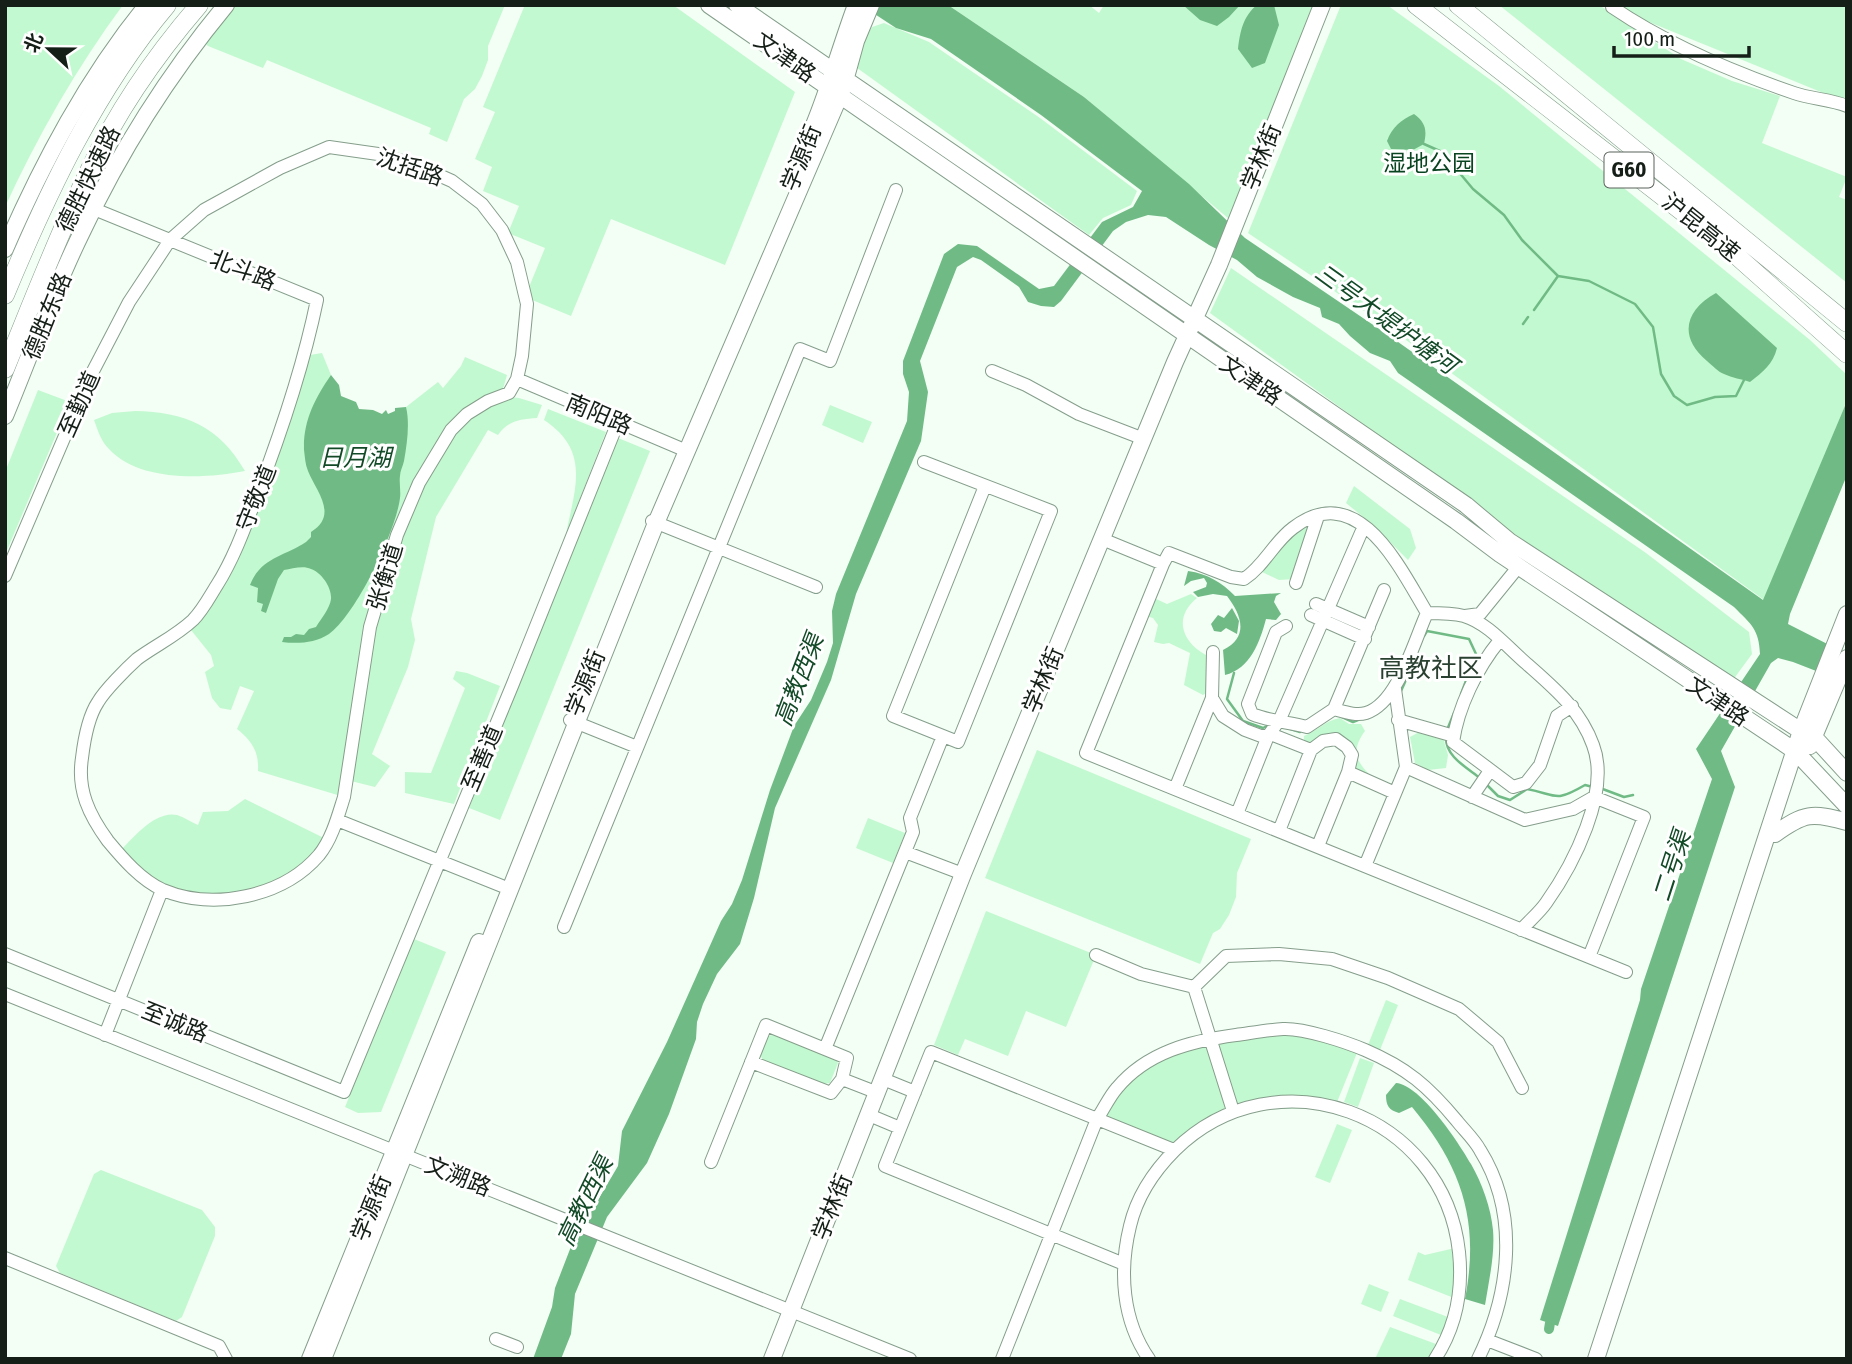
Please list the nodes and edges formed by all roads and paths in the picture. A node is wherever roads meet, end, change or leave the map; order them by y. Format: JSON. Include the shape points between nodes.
{"nodes":[{"id":1,"x":147,"y":5,"type":"edge"},
{"id":2,"x":167,"y":5,"type":"edge"},
{"id":3,"x":199,"y":5,"type":"edge"},
{"id":4,"x":226,"y":5,"type":"edge"},
{"id":5,"x":709,"y":5,"type":"edge"},
{"id":6,"x":737,"y":5,"type":"edge"},
{"id":7,"x":856,"y":5,"type":"edge"},
{"id":8,"x":871,"y":5,"type":"edge"},
{"id":9,"x":1322,"y":5,"type":"edge"},
{"id":10,"x":1416,"y":5,"type":"edge"},
{"id":11,"x":1458,"y":5,"type":"edge"},
{"id":12,"x":1612,"y":5,"type":"edge"},
{"id":13,"x":840,"y":76,"type":"junction"},
{"id":14,"x":834,"y":92,"type":"junction"},
{"id":15,"x":1845,"y":100,"type":"edge"},
{"id":16,"x":896,"y":190,"type":"dead end"},
{"id":17,"x":94,"y":209,"type":"junction"},
{"id":18,"x":170,"y":240,"type":"junction"},
{"id":19,"x":1068,"y":244,"type":"junction"},
{"id":20,"x":5,"y":249,"type":"edge"},
{"id":21,"x":1100,"y":266,"type":"junction"},
{"id":22,"x":5,"y":295,"type":"edge"},
{"id":23,"x":317,"y":300,"type":"joint"},
{"id":24,"x":1194,"y":321,"type":"junction"},
{"id":25,"x":1844,"y":321,"type":"edge"},
{"id":26,"x":1186,"y":336,"type":"junction"},
{"id":27,"x":1841,"y":349,"type":"edge"},
{"id":28,"x":5,"y":369,"type":"edge"},
{"id":29,"x":992,"y":371,"type":"dead end"},
{"id":30,"x":517,"y":379,"type":"junction"},
{"id":31,"x":19,"y":384,"type":"junction"},
{"id":32,"x":5,"y":406,"type":"edge"},
{"id":33,"x":5,"y":416,"type":"edge"},
{"id":34,"x":618,"y":422,"type":"junction"},
{"id":35,"x":1144,"y":439,"type":"junction"},
{"id":36,"x":682,"y":449,"type":"junction"},
{"id":37,"x":924,"y":462,"type":"dead end"},
{"id":38,"x":985,"y":486,"type":"junction"},
{"id":39,"x":1318,"y":516,"type":"junction"},
{"id":40,"x":654,"y":522,"type":"junction"},
{"id":41,"x":1364,"y":526,"type":"junction"},
{"id":42,"x":1102,"y":539,"type":"junction"},
{"id":43,"x":719,"y":548,"type":"junction"},
{"id":44,"x":1163,"y":564,"type":"junction"},
{"id":45,"x":1520,"y":565,"type":"junction"},
{"id":46,"x":5,"y":576,"type":"edge"},
{"id":47,"x":1296,"y":583,"type":"dead end"},
{"id":48,"x":816,"y":587,"type":"dead end"},
{"id":49,"x":1384,"y":590,"type":"dead end"},
{"id":50,"x":1320,"y":612,"type":"junction"},
{"id":51,"x":1427,"y":613,"type":"junction"},
{"id":52,"x":1847,"y":614,"type":"edge"},
{"id":53,"x":1465,"y":616,"type":"junction"},
{"id":54,"x":1286,"y":626,"type":"dead end"},
{"id":55,"x":1367,"y":633,"type":"junction"},
{"id":56,"x":1500,"y":640,"type":"junction"},
{"id":57,"x":1213,"y":652,"type":"dead end"},
{"id":58,"x":1847,"y":658,"type":"edge"},
{"id":59,"x":1825,"y":690,"type":"junction"},
{"id":60,"x":1396,"y":696,"type":"junction"},
{"id":61,"x":1212,"y":698,"type":"junction"},
{"id":62,"x":1572,"y":706,"type":"junction"},
{"id":63,"x":1334,"y":709,"type":"junction"},
{"id":64,"x":1398,"y":720,"type":"junction"},
{"id":65,"x":574,"y":721,"type":"junction"},
{"id":66,"x":1274,"y":728,"type":"junction"},
{"id":67,"x":1450,"y":734,"type":"junction"},
{"id":68,"x":1807,"y":734,"type":"junction"},
{"id":69,"x":943,"y":736,"type":"junction"},
{"id":70,"x":637,"y":747,"type":"junction"},
{"id":71,"x":1311,"y":750,"type":"junction"},
{"id":72,"x":1799,"y":755,"type":"junction"},
{"id":73,"x":1406,"y":767,"type":"junction"},
{"id":74,"x":1348,"y":772,"type":"junction"},
{"id":75,"x":1847,"y":773,"type":"edge"},
{"id":76,"x":1485,"y":777,"type":"junction"},
{"id":77,"x":1175,"y":789,"type":"junction"},
{"id":78,"x":1595,"y":791,"type":"junction"},
{"id":79,"x":1395,"y":793,"type":"junction"},
{"id":80,"x":1472,"y":797,"type":"junction"},
{"id":81,"x":1847,"y":806,"type":"edge"},
{"id":82,"x":1237,"y":814,"type":"junction"},
{"id":83,"x":337,"y":820,"type":"junction"},
{"id":84,"x":1847,"y":822,"type":"edge"},
{"id":85,"x":1279,"y":831,"type":"junction"},
{"id":86,"x":1775,"y":834,"type":"junction"},
{"id":87,"x":1318,"y":846,"type":"junction"},
{"id":88,"x":905,"y":852,"type":"junction"},
{"id":89,"x":439,"y":861,"type":"junction"},
{"id":90,"x":1365,"y":866,"type":"junction"},
{"id":91,"x":962,"y":874,"type":"junction"},
{"id":92,"x":502,"y":886,"type":"junction"},
{"id":93,"x":162,"y":890,"type":"junction"},
{"id":94,"x":564,"y":927,"type":"dead end"},
{"id":95,"x":1521,"y":930,"type":"junction"},
{"id":96,"x":5,"y":954,"type":"edge"},
{"id":97,"x":1096,"y":955,"type":"dead end"},
{"id":98,"x":1588,"y":957,"type":"junction"},
{"id":99,"x":1626,"y":972,"type":"dead end"},
{"id":100,"x":1194,"y":987,"type":"junction"},
{"id":101,"x":5,"y":994,"type":"edge"},
{"id":102,"x":120,"y":1000,"type":"junction"},
{"id":103,"x":105,"y":1035,"type":"junction"},
{"id":104,"x":1211,"y":1040,"type":"junction"},
{"id":105,"x":825,"y":1049,"type":"junction"},
{"id":106,"x":751,"y":1062,"type":"junction"},
{"id":107,"x":842,"y":1079,"type":"junction"},
{"id":108,"x":880,"y":1086,"type":"junction"},
{"id":109,"x":1522,"y":1088,"type":"dead end"},
{"id":110,"x":344,"y":1092,"type":"joint"},
{"id":111,"x":915,"y":1092,"type":"junction"},
{"id":112,"x":1233,"y":1111,"type":"junction"},
{"id":113,"x":869,"y":1115,"type":"junction"},
{"id":114,"x":1097,"y":1119,"type":"junction"},
{"id":115,"x":900,"y":1128,"type":"junction"},
{"id":116,"x":1174,"y":1150,"type":"junction"},
{"id":117,"x":400,"y":1153,"type":"junction"},
{"id":118,"x":711,"y":1162,"type":"dead end"},
{"id":119,"x":1051,"y":1235,"type":"junction"},
{"id":120,"x":5,"y":1258,"type":"edge"},
{"id":121,"x":1124,"y":1264,"type":"junction"},
{"id":122,"x":791,"y":1311,"type":"junction"},
{"id":123,"x":496,"y":1339,"type":"dead end"},
{"id":124,"x":1487,"y":1340,"type":"junction"},
{"id":125,"x":517,"y":1347,"type":"dead end"},
{"id":126,"x":226,"y":1359,"type":"edge"},
{"id":127,"x":310,"y":1359,"type":"edge"},
{"id":128,"x":323,"y":1359,"type":"edge"},
{"id":129,"x":772,"y":1359,"type":"edge"},
{"id":130,"x":910,"y":1359,"type":"edge"},
{"id":131,"x":1002,"y":1359,"type":"edge"},
{"id":132,"x":1149,"y":1359,"type":"edge"},
{"id":133,"x":1435,"y":1359,"type":"edge"},
{"id":134,"x":1478,"y":1359,"type":"edge"},
{"id":135,"x":1536,"y":1359,"type":"edge"},
{"id":136,"x":1596,"y":1359,"type":"edge"},
{"id":137,"x":1605,"y":1359,"type":"edge"}],
"edges":[{"from":1,"to":20,"type":"main road","via":[[117,42],[64,128]]},
{"from":2,"to":22,"type":"highway","name":"德胜快速路","via":[[118,70],[87,124]]},
{"from":3,"to":28,"type":"highway","name":"德胜快速路","via":[[166,44],[90,168]]},
{"from":4,"to":17,"type":"main road","name":"德胜东路","via":[[131,140]]},
{"from":5,"to":14,"type":"main road","name":"文津路"},
{"from":6,"to":13,"type":"main road","name":"文津路"},
{"from":7,"to":13,"type":"main road","name":"学源街","via":[[844,37]]},
{"from":8,"to":13,"type":"main road","name":"学源街"},
{"from":9,"to":24,"type":"main road","name":"学林街"},
{"from":10,"to":27,"type":"highway","name":"沪昆高速","number":"G60","via":[[1720,241]]},
{"from":11,"to":25,"type":"highway","name":"沪昆高速","number":"G60"},
{"from":12,"to":15,"type":"street","via":[[1693,53],[1798,95]]},
{"from":13,"to":14,"type":"main road","name":"学源街"},
{"from":13,"to":19,"type":"main road","name":"文津路"},
{"from":14,"to":19,"type":"main road","name":"文津路"},
{"from":14,"to":36,"type":"main road","name":"学源街"},
{"from":14,"to":40,"type":"main road","name":"学源街"},
{"from":16,"to":43,"type":"street","via":[[830,360],[800,349]]},
{"from":17,"to":18,"type":"street","name":"北斗路"},
{"from":17,"to":31,"type":"main road","name":"德胜东路"},
{"from":18,"to":23,"type":"street","name":"北斗路"},
{"from":18,"to":30,"type":"street","name":"沈括路","via":[[204,210],[329,147],[416,165],[472,196],[502,230],[517,262],[527,304]]},
{"from":18,"to":46,"type":"street","name":"至勤道","via":[[129,302],[92,375]]},
{"from":19,"to":21,"type":"main road","name":"文津路"},
{"from":21,"to":24,"type":"main road","name":"文津路"},
{"from":21,"to":26,"type":"main road","name":"文津路"},
{"from":23,"to":93,"type":"street","name":"守敬道","via":[[276,447],[219,581],[196,618],[136,660],[97,702],[87,732],[80,789],[96,825],[139,875]]},
{"from":24,"to":26,"type":"main road","name":"学林街"},
{"from":24,"to":68,"type":"main road","name":"文津路","via":[[1466,505],[1510,541]]},
{"from":26,"to":35,"type":"main road","name":"学林街"},
{"from":26,"to":45,"type":"main road","name":"文津路"},
{"from":29,"to":35,"type":"street","via":[[1079,414]]},
{"from":30,"to":34,"type":"street","name":"南阳路"},
{"from":30,"to":83,"type":"street","name":"张衡道","via":[[509,393],[467,414],[451,430],[419,483],[401,525],[370,627]]},
{"from":31,"to":32,"type":"main road"},
{"from":31,"to":33,"type":"main road","name":"德胜东路"},
{"from":34,"to":36,"type":"street","name":"南阳路"},
{"from":34,"to":89,"type":"street","name":"至善道"},
{"from":35,"to":42,"type":"main road","name":"学林街"},
{"from":36,"to":40,"type":"main road","name":"学源街"},
{"from":37,"to":38,"type":"street"},
{"from":38,"to":69,"type":"street","via":[[893,716]]},
{"from":38,"to":69,"type":"street","via":[[1051,511],[958,742]]},
{"from":39,"to":41,"type":"street","via":[[1342,515]]},
{"from":39,"to":44,"type":"street","via":[[1291,529],[1244,579],[1169,553]]},
{"from":39,"to":47,"type":"street"},
{"from":40,"to":43,"type":"street"},
{"from":40,"to":65,"type":"main road","name":"学源街"},
{"from":41,"to":50,"type":"street"},
{"from":41,"to":51,"type":"street","via":[[1390,551]]},
{"from":42,"to":44,"type":"street"},
{"from":42,"to":91,"type":"main road","name":"学林街"},
{"from":43,"to":48,"type":"street"},
{"from":43,"to":70,"type":"street"},
{"from":44,"to":77,"type":"street","via":[[1086,753]]},
{"from":45,"to":53,"type":"street","via":[[1480,614]]},
{"from":45,"to":72,"type":"main road","name":"文津路"},
{"from":49,"to":55,"type":"street"},
{"from":50,"to":55,"type":"street"},
{"from":50,"to":66,"type":"street"},
{"from":51,"to":53,"type":"street"},
{"from":51,"to":60,"type":"street"},
{"from":52,"to":59,"type":"main road"},
{"from":53,"to":56,"type":"street"},
{"from":54,"to":66,"type":"street","via":[[1276,632],[1248,704],[1252,714]]},
{"from":55,"to":63,"type":"street"},
{"from":56,"to":62,"type":"street"},
{"from":56,"to":67,"type":"street","via":[[1486,656]]},
{"from":57,"to":61,"type":"street"},
{"from":58,"to":59,"type":"main road"},
{"from":59,"to":68,"type":"main road"},
{"from":60,"to":63,"type":"street","via":[[1366,713]]},
{"from":60,"to":64,"type":"street"},
{"from":61,"to":66,"type":"street","via":[[1223,716],[1245,730],[1261,736]]},
{"from":61,"to":77,"type":"street"},
{"from":62,"to":76,"type":"street","via":[[1557,716],[1540,765],[1526,783],[1513,787]]},
{"from":62,"to":78,"type":"street","via":[[1594,747]]},
{"from":63,"to":66,"type":"street","via":[[1307,727]]},
{"from":64,"to":67,"type":"street"},
{"from":64,"to":73,"type":"street"},
{"from":65,"to":70,"type":"street"},
{"from":65,"to":92,"type":"main road","name":"学源街"},
{"from":65,"to":117,"type":"main road","name":"学源街"},
{"from":66,"to":71,"type":"street","via":[[1273,735]]},
{"from":66,"to":82,"type":"street"},
{"from":67,"to":76,"type":"street"},
{"from":68,"to":72,"type":"main road"},
{"from":68,"to":75,"type":"main road","name":"文津路"},
{"from":69,"to":88,"type":"street","via":[[910,818],[913,832]]},
{"from":70,"to":94,"type":"street"},
{"from":71,"to":74,"type":"street","via":[[1336,738],[1352,755]]},
{"from":71,"to":85,"type":"street"},
{"from":72,"to":81,"type":"main road","name":"文津路"},
{"from":72,"to":86,"type":"main road"},
{"from":72,"to":136,"type":"main road","via":[[1730,941]]},
{"from":73,"to":79,"type":"street"},
{"from":73,"to":80,"type":"street"},
{"from":74,"to":79,"type":"street"},
{"from":74,"to":87,"type":"street"},
{"from":76,"to":80,"type":"street"},
{"from":77,"to":82,"type":"street"},
{"from":78,"to":80,"type":"street","via":[[1573,809],[1525,820]]},
{"from":78,"to":95,"type":"street","via":[[1564,877],[1545,906]]},
{"from":78,"to":98,"type":"street","via":[[1644,817]]},
{"from":79,"to":90,"type":"street"},
{"from":82,"to":85,"type":"street"},
{"from":83,"to":89,"type":"street"},
{"from":83,"to":93,"type":"street","name":"张衡道","via":[[319,855],[275,886],[237,899],[197,899]]},
{"from":84,"to":86,"type":"main road","via":[[1819,814],[1796,819]]},
{"from":85,"to":87,"type":"street"},
{"from":86,"to":137,"type":"main road"},
{"from":87,"to":90,"type":"street"},
{"from":88,"to":91,"type":"street"},
{"from":88,"to":105,"type":"street"},
{"from":89,"to":92,"type":"street"},
{"from":89,"to":110,"type":"street","name":"至善道"},
{"from":90,"to":95,"type":"street"},
{"from":91,"to":108,"type":"main road","name":"学林街"},
{"from":92,"to":117,"type":"main road","name":"学源街"},
{"from":93,"to":102,"type":"street"},
{"from":95,"to":98,"type":"street"},
{"from":96,"to":102,"type":"street","name":"至诚路"},
{"from":97,"to":100,"type":"street","via":[[1142,974]]},
{"from":98,"to":99,"type":"street"},
{"from":100,"to":104,"type":"street"},
{"from":100,"to":109,"type":"street","via":[[1226,956],[1332,959],[1459,1009],[1498,1042]]},
{"from":101,"to":103,"type":"street","name":"文溯路"},
{"from":102,"to":103,"type":"street"},
{"from":102,"to":110,"type":"street","name":"至诚路"},
{"from":103,"to":117,"type":"street","name":"文溯路"},
{"from":104,"to":112,"type":"street"},
{"from":104,"to":114,"type":"street","via":[[1178,1046],[1138,1066]]},
{"from":104,"to":124,"type":"street","via":[[1286,1029],[1346,1042],[1395,1063],[1434,1094],[1480,1149],[1497,1186],[1507,1234],[1504,1282]]},
{"from":105,"to":106,"type":"street","via":[[766,1025]]},
{"from":105,"to":107,"type":"street","via":[[847,1058]]},
{"from":106,"to":107,"type":"street","via":[[831,1093]]},
{"from":106,"to":118,"type":"street"},
{"from":107,"to":108,"type":"street"},
{"from":108,"to":111,"type":"street"},
{"from":108,"to":113,"type":"main road","name":"学林街"},
{"from":111,"to":114,"type":"street","via":[[931,1052]]},
{"from":111,"to":115,"type":"street"},
{"from":112,"to":116,"type":"street"},
{"from":112,"to":133,"type":"street","via":[[1279,1101],[1326,1104],[1371,1119],[1409,1147],[1439,1184],[1457,1228],[1462,1275],[1456,1311]]},
{"from":113,"to":115,"type":"street"},
{"from":113,"to":122,"type":"main road","name":"学林街"},
{"from":114,"to":116,"type":"street"},
{"from":114,"to":119,"type":"street"},
{"from":115,"to":119,"type":"street","via":[[885,1166]]},
{"from":116,"to":121,"type":"street","via":[[1158,1167],[1135,1208]]},
{"from":117,"to":122,"type":"street","name":"文溯路"},
{"from":117,"to":127,"type":"main road","name":"学源街"},
{"from":117,"to":128,"type":"main road","name":"学源街"},
{"from":119,"to":121,"type":"street"},
{"from":119,"to":131,"type":"street"},
{"from":120,"to":126,"type":"street","via":[[219,1346]]},
{"from":121,"to":132,"type":"street","via":[[1125,1301]]},
{"from":122,"to":129,"type":"main road","name":"学林街"},
{"from":122,"to":130,"type":"street","name":"文溯路"},
{"from":123,"to":125,"type":"street"},
{"from":124,"to":134,"type":"street"},
{"from":124,"to":135,"type":"street"}]}
